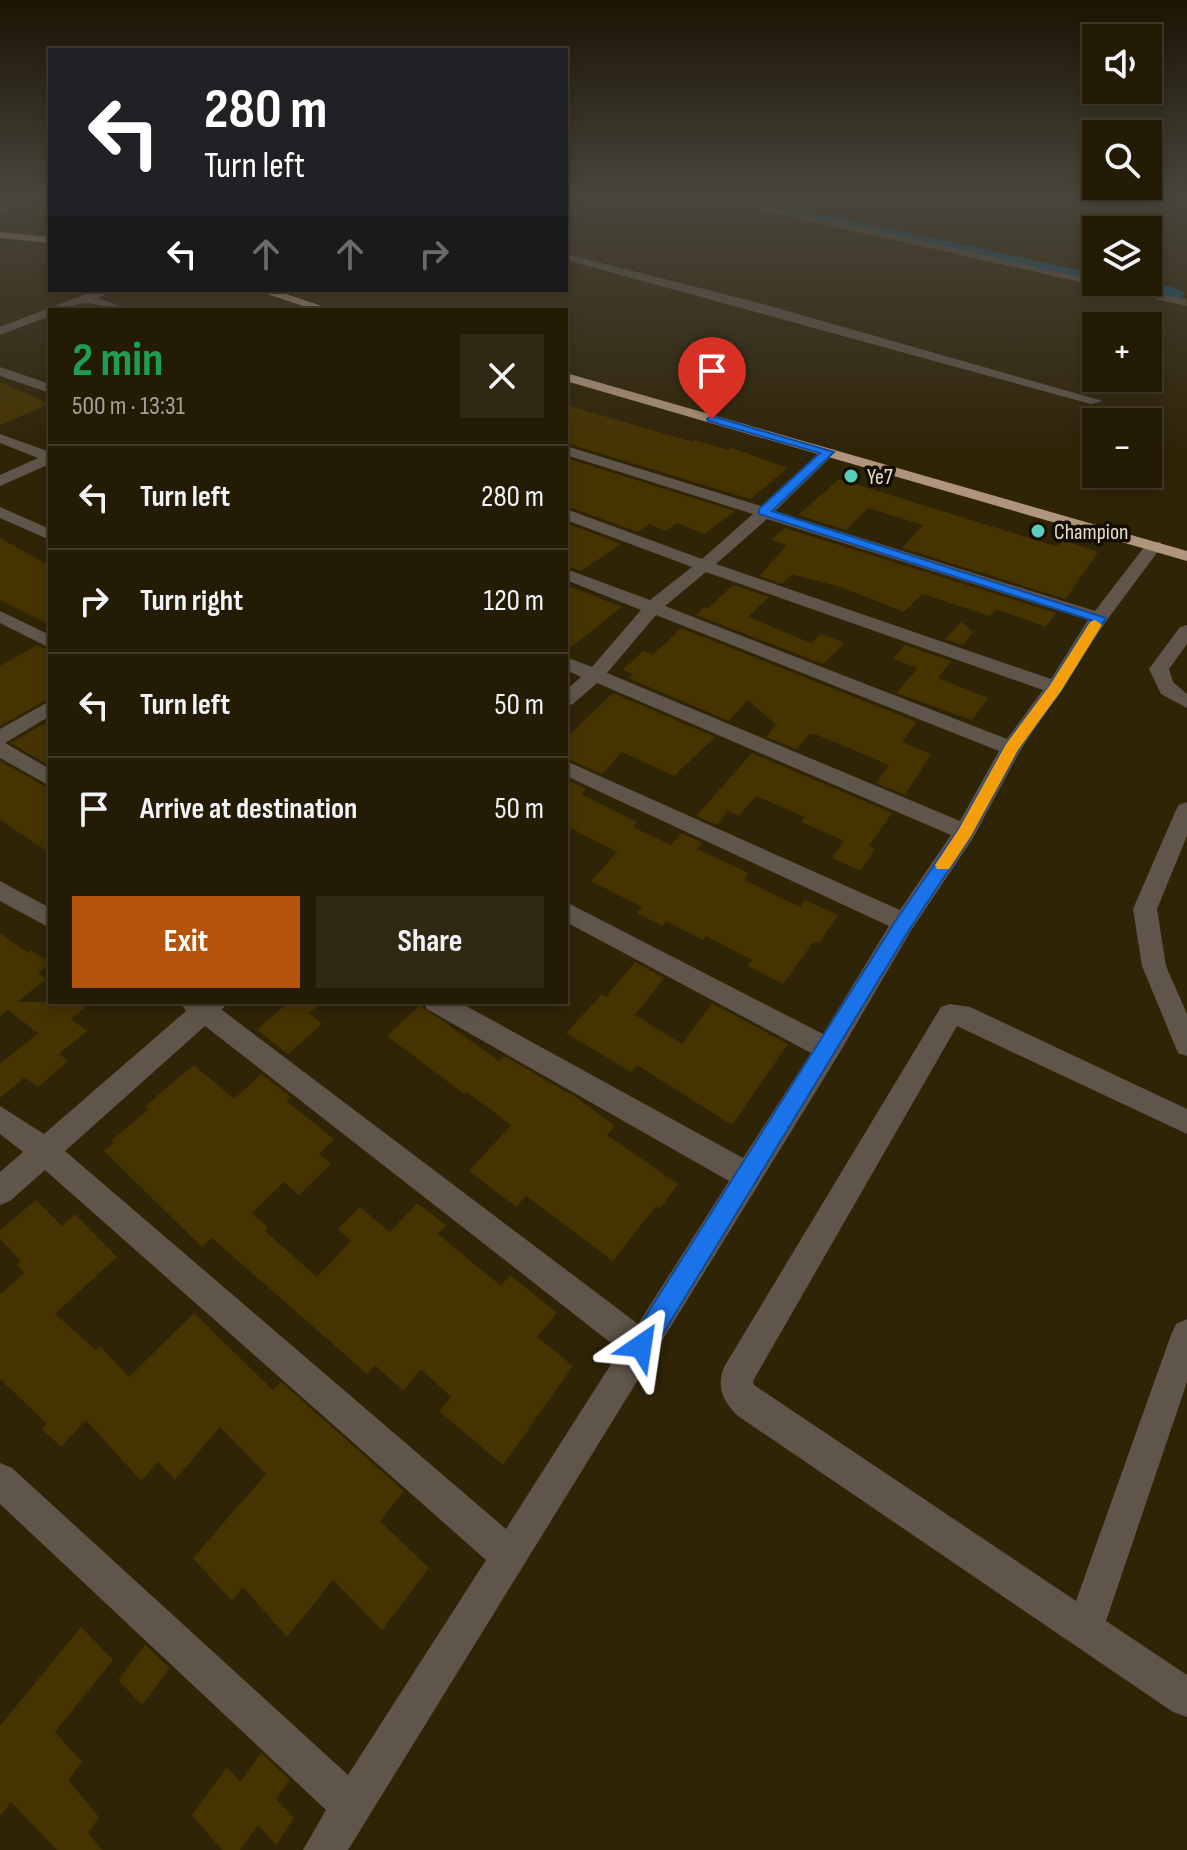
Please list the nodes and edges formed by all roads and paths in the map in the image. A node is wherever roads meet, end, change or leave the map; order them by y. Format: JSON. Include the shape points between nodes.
{"nodes":[{"id":1,"x":656,"y":280,"type":"edge"},
{"id":2,"x":1084,"y":280,"type":"edge"},
{"id":3,"x":102,"y":292,"type":"edge"},
{"id":4,"x":268,"y":292,"type":"edge"},
{"id":5,"x":86,"y":298,"type":"junction"},
{"id":6,"x":1186,"y":303,"type":"edge"},
{"id":7,"x":60,"y":308,"type":"edge"},
{"id":8,"x":118,"y":308,"type":"edge"},
{"id":9,"x":321,"y":308,"type":"edge"},
{"id":10,"x":48,"y":313,"type":"edge"},
{"id":11,"x":0,"y":317,"type":"edge"},
{"id":12,"x":18,"y":324,"type":"junction"},
{"id":13,"x":0,"y":331,"type":"edge"},
{"id":14,"x":39,"y":331,"type":"dead end"},
{"id":15,"x":0,"y":371,"type":"edge"},
{"id":16,"x":568,"y":379,"type":"edge"},
{"id":17,"x":48,"y":388,"type":"edge"},
{"id":18,"x":1096,"y":401,"type":"dead end"},
{"id":19,"x":0,"y":438,"type":"edge"},
{"id":20,"x":568,"y":451,"type":"edge"},
{"id":21,"x":828,"y":452,"type":"junction"},
{"id":22,"x":48,"y":457,"type":"edge"},
{"id":23,"x":48,"y":459,"type":"edge"},
{"id":24,"x":0,"y":481,"type":"edge"},
{"id":25,"x":0,"y":512,"type":"edge"},
{"id":26,"x":763,"y":512,"type":"junction"},
{"id":27,"x":568,"y":515,"type":"edge"},
{"id":28,"x":48,"y":534,"type":"edge"},
{"id":29,"x":1154,"y":546,"type":"junction"},
{"id":30,"x":1187,"y":556,"type":"edge"},
{"id":31,"x":705,"y":566,"type":"junction"},
{"id":32,"x":568,"y":575,"type":"edge"},
{"id":33,"x":654,"y":606,"type":"junction"},
{"id":34,"x":0,"y":616,"type":"edge"},
{"id":35,"x":1099,"y":618,"type":"junction"},
{"id":36,"x":1187,"y":631,"type":"edge"},
{"id":37,"x":48,"y":641,"type":"edge"},
{"id":38,"x":568,"y":664,"type":"edge"},
{"id":39,"x":595,"y":675,"type":"junction"},
{"id":40,"x":1055,"y":687,"type":"junction"},
{"id":41,"x":568,"y":698,"type":"edge"},
{"id":42,"x":1187,"y":702,"type":"edge"},
{"id":43,"x":48,"y":708,"type":"edge"},
{"id":44,"x":0,"y":738,"type":"edge"},
{"id":45,"x":1011,"y":748,"type":"junction"},
{"id":46,"x":0,"y":749,"type":"edge"},
{"id":47,"x":568,"y":769,"type":"edge"},
{"id":48,"x":48,"y":778,"type":"edge"},
{"id":49,"x":1187,"y":810,"type":"edge"},
{"id":50,"x":965,"y":832,"type":"junction"},
{"id":51,"x":0,"y":890,"type":"edge"},
{"id":52,"x":568,"y":912,"type":"edge"},
{"id":53,"x":48,"y":918,"type":"edge"},
{"id":54,"x":904,"y":922,"type":"junction"},
{"id":55,"x":440,"y":1004,"type":"edge"},
{"id":56,"x":204,"y":1005,"type":"edge"},
{"id":57,"x":1187,"y":1045,"type":"edge"},
{"id":58,"x":828,"y":1049,"type":"junction"},
{"id":59,"x":0,"y":1118,"type":"edge"},
{"id":60,"x":1187,"y":1122,"type":"edge"},
{"id":61,"x":44,"y":1151,"type":"junction"},
{"id":62,"x":748,"y":1176,"type":"junction"},
{"id":63,"x":0,"y":1191,"type":"edge"},
{"id":64,"x":1187,"y":1335,"type":"edge"},
{"id":65,"x":641,"y":1346,"type":"junction"},
{"id":66,"x":0,"y":1480,"type":"edge"},
{"id":67,"x":509,"y":1556,"type":"junction"},
{"id":68,"x":1085,"y":1629,"type":"junction"},
{"id":69,"x":1187,"y":1698,"type":"edge"},
{"id":70,"x":351,"y":1806,"type":"junction"},
{"id":71,"x":324,"y":1850,"type":"edge"}],
"edges":[{"from":1,"to":18,"type":"street"},
{"from":2,"to":6,"type":"street"},
{"from":3,"to":5,"type":"street"},
{"from":4,"to":9,"type":"highway"},
{"from":5,"to":7,"type":"street"},
{"from":5,"to":8,"type":"street"},
{"from":10,"to":12,"type":"street"},
{"from":11,"to":12,"type":"street"},
{"from":12,"to":13,"type":"street"},
{"from":12,"to":14,"type":"street"},
{"from":15,"to":17,"type":"street"},
{"from":16,"to":21,"type":"highway"},
{"from":19,"to":22,"type":"street"},
{"from":20,"to":26,"type":"street"},
{"from":21,"to":26,"type":"street"},
{"from":21,"to":29,"type":"highway"},
{"from":23,"to":24,"type":"street"},
{"from":25,"to":28,"type":"street"},
{"from":26,"to":31,"type":"street"},
{"from":26,"to":35,"type":"street"},
{"from":27,"to":31,"type":"street"},
{"from":29,"to":30,"type":"highway"},
{"from":29,"to":35,"type":"street"},
{"from":31,"to":33,"type":"street"},
{"from":31,"to":40,"type":"street"},
{"from":32,"to":33,"type":"street"},
{"from":33,"to":39,"type":"street"},
{"from":33,"to":45,"type":"street"},
{"from":34,"to":37,"type":"street"},
{"from":35,"to":40,"type":"street"},
{"from":36,"to":42,"type":"street","via":[[1159,669],[1160,681]]},
{"from":38,"to":39,"type":"street"},
{"from":39,"to":41,"type":"street"},
{"from":39,"to":50,"type":"street"},
{"from":40,"to":45,"type":"street"},
{"from":43,"to":44,"type":"street"},
{"from":45,"to":50,"type":"street"},
{"from":46,"to":48,"type":"street"},
{"from":47,"to":54,"type":"street"},
{"from":49,"to":57,"type":"street","via":[[1145,909],[1154,966]]},
{"from":50,"to":54,"type":"street"},
{"from":51,"to":53,"type":"street"},
{"from":52,"to":58,"type":"street"},
{"from":54,"to":58,"type":"street"},
{"from":55,"to":62,"type":"street"},
{"from":56,"to":61,"type":"street"},
{"from":56,"to":65,"type":"street"},
{"from":58,"to":62,"type":"street"},
{"from":59,"to":61,"type":"street"},
{"from":60,"to":68,"type":"street","via":[[961,1015],[950,1015],[736,1379],[739,1394],[750,1404]]},
{"from":61,"to":63,"type":"street"},
{"from":61,"to":67,"type":"street"},
{"from":62,"to":65,"type":"street"},
{"from":64,"to":68,"type":"street"},
{"from":65,"to":67,"type":"street"},
{"from":66,"to":70,"type":"street"},
{"from":67,"to":70,"type":"street"},
{"from":68,"to":69,"type":"street"},
{"from":70,"to":71,"type":"street"}]}
